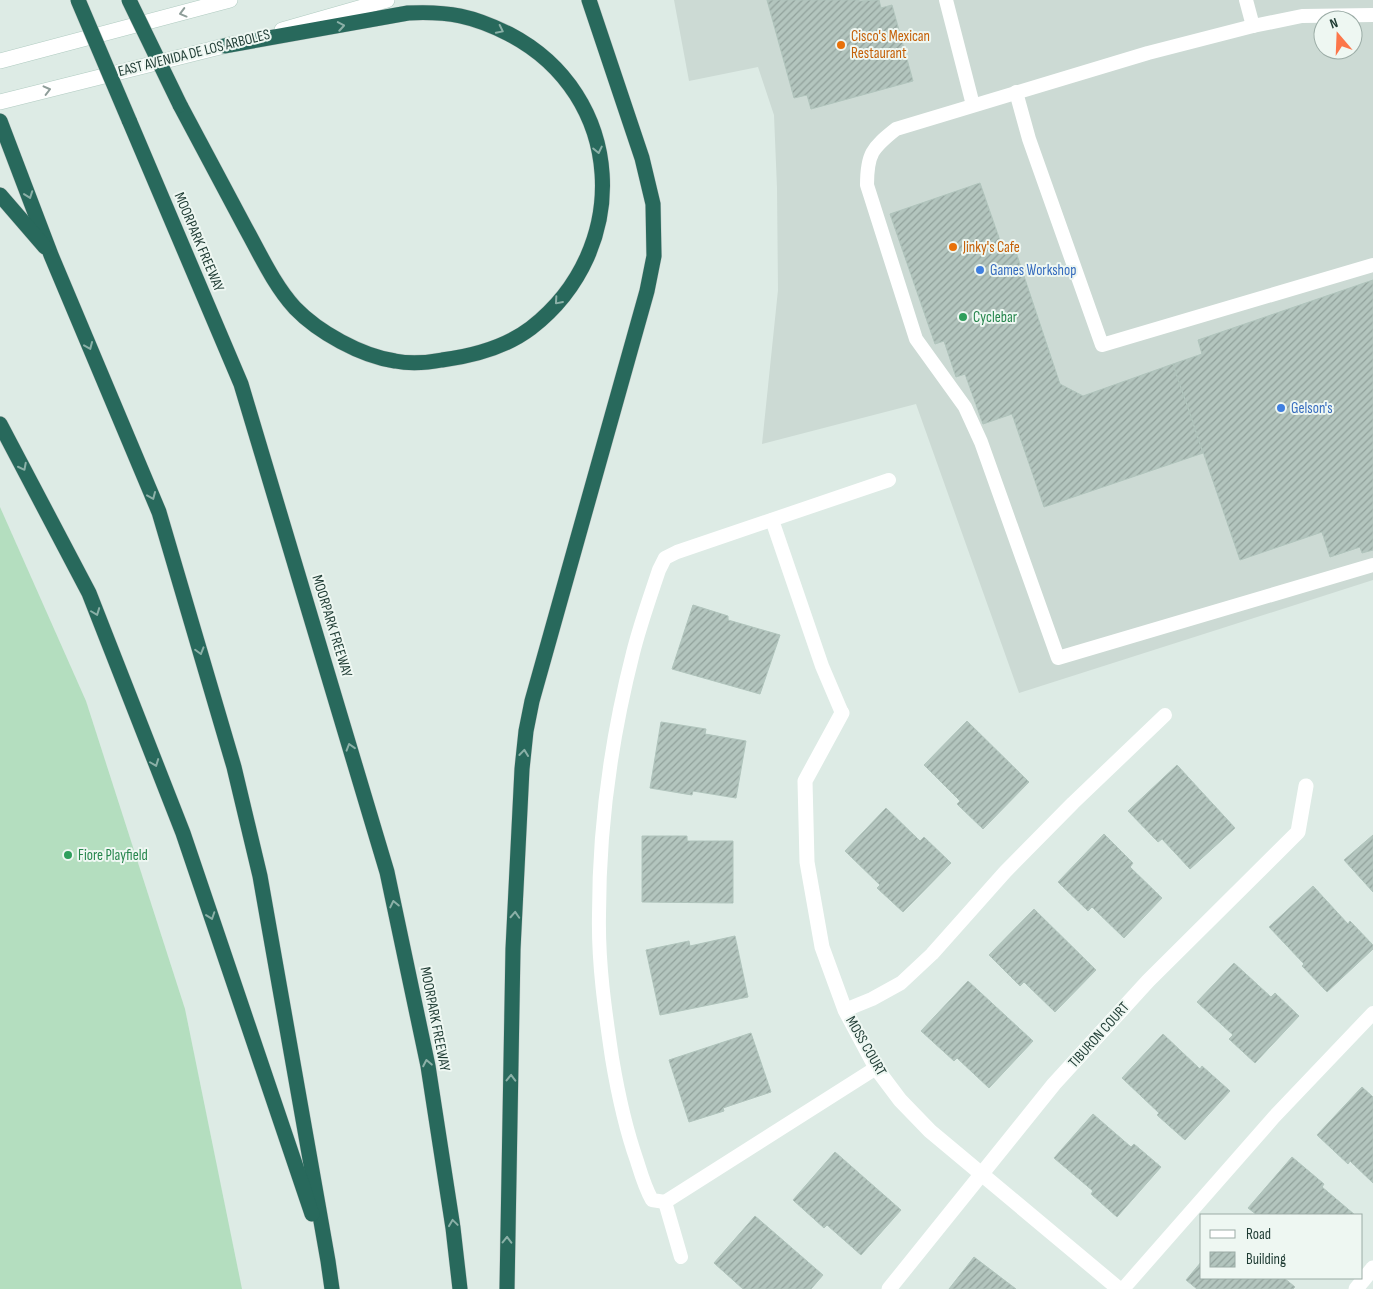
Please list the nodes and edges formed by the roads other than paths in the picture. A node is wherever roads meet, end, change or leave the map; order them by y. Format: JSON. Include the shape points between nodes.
{"nodes":[{"id":1,"x":78,"y":0,"type":"edge"},
{"id":2,"x":129,"y":0,"type":"edge"},
{"id":3,"x":230,"y":0,"type":"edge"},
{"id":4,"x":387,"y":0,"type":"edge"},
{"id":5,"x":589,"y":0,"type":"edge"},
{"id":6,"x":946,"y":0,"type":"edge"},
{"id":7,"x":1246,"y":0,"type":"edge"},
{"id":8,"x":1373,"y":15,"type":"edge"},
{"id":9,"x":1253,"y":26,"type":"junction"},
{"id":10,"x":224,"y":46,"type":"junction"},
{"id":11,"x":0,"y":61,"type":"edge"},
{"id":12,"x":1016,"y":92,"type":"junction"},
{"id":13,"x":0,"y":102,"type":"edge"},
{"id":14,"x":974,"y":105,"type":"junction"},
{"id":15,"x":0,"y":121,"type":"edge"},
{"id":16,"x":0,"y":195,"type":"edge"},
{"id":17,"x":51,"y":255,"type":"junction"},
{"id":18,"x":1373,"y":265,"type":"edge"},
{"id":19,"x":0,"y":424,"type":"edge"},
{"id":20,"x":889,"y":480,"type":"dead end"},
{"id":21,"x":772,"y":520,"type":"junction"},
{"id":22,"x":1373,"y":565,"type":"edge"},
{"id":23,"x":842,"y":713,"type":"joint"},
{"id":24,"x":1165,"y":715,"type":"dead end"},
{"id":25,"x":1306,"y":786,"type":"dead end"},
{"id":26,"x":846,"y":1010,"type":"junction"},
{"id":27,"x":1373,"y":1013,"type":"edge"},
{"id":28,"x":876,"y":1068,"type":"junction"},
{"id":29,"x":982,"y":1174,"type":"junction"},
{"id":30,"x":665,"y":1202,"type":"junction"},
{"id":31,"x":681,"y":1257,"type":"dead end"},
{"id":32,"x":328,"y":1261,"type":"junction"},
{"id":33,"x":1373,"y":1268,"type":"edge"},
{"id":34,"x":332,"y":1289,"type":"edge"},
{"id":35,"x":460,"y":1289,"type":"edge"},
{"id":36,"x":507,"y":1289,"type":"edge"},
{"id":37,"x":889,"y":1289,"type":"edge"},
{"id":38,"x":1121,"y":1289,"type":"edge"},
{"id":39,"x":1356,"y":1289,"type":"edge"}],
"edges":[{"from":35,"to":1,"type":"highway","name":"MOORPARK FREEWAY","one_way":true,"bridge":true,"via":[[454,1228],[428,1066],[387,872],[240,384]]},
{"from":10,"to":2,"type":"highway","one_way":true,"bridge":true,"via":[[408,13],[433,12],[474,19],[538,52],[568,83],[589,115],[603,174],[598,225],[580,271],[569,288],[557,304],[530,328],[509,341],[462,357],[420,363],[392,361],[361,351],[320,329],[297,310],[279,287],[180,105]]},
{"from":3,"to":11,"type":"street","one_way":true},
{"from":4,"to":10,"type":"street","name":"EAST AVENIDA DE LOS ARBOLES"},
{"from":36,"to":5,"type":"highway","one_way":true,"via":[[513,949],[526,731],[654,256],[653,204],[642,158]]},
{"from":6,"to":14,"type":"lane"},
{"from":7,"to":9,"type":"lane"},
{"from":8,"to":9,"type":"lane","via":[[1302,16]]},
{"from":9,"to":12,"type":"lane"},
{"from":13,"to":10,"type":"street","name":"EAST AVENIDA DE LOS ARBOLES","one_way":true},
{"from":12,"to":14,"type":"lane"},
{"from":12,"to":18,"type":"lane","via":[[1029,139],[1102,345]]},
{"from":14,"to":22,"type":"lane","via":[[896,128],[877,144],[867,165],[867,186],[916,339],[964,407],[981,442],[1058,658]]},
{"from":15,"to":17,"type":"highway","one_way":true},
{"from":16,"to":17,"type":"highway"},
{"from":17,"to":32,"type":"highway","one_way":true,"via":[[159,512],[234,767],[260,876]]},
{"from":19,"to":32,"type":"highway","one_way":true,"via":[[89,593],[183,833]]},
{"from":20,"to":21,"type":"lane"},
{"from":21,"to":23,"type":"lane","via":[[822,666]]},
{"from":21,"to":30,"type":"lane","via":[[665,558],[634,651],[613,745],[605,797],[598,917],[604,1004],[618,1095],[629,1139],[652,1200]]},
{"from":23,"to":26,"type":"street","name":"MOSS COURT","via":[[805,781],[807,862],[822,947]]},
{"from":24,"to":26,"type":"lane","via":[[1005,872],[908,977],[872,999]]},
{"from":25,"to":29,"type":"street","name":"TIBURON COURT","via":[[1298,832],[1148,981],[1054,1084]]},
{"from":26,"to":28,"type":"street","name":"MOSS COURT"},
{"from":27,"to":38,"type":"lane","via":[[1274,1117]]},
{"from":28,"to":29,"type":"street","name":"MOSS COURT","via":[[900,1100],[930,1131]]},
{"from":28,"to":30,"type":"lane"},
{"from":29,"to":37,"type":"street","name":"TIBURON COURT"},
{"from":29,"to":38,"type":"street","name":"MOSS COURT"},
{"from":30,"to":31,"type":"lane"},
{"from":32,"to":34,"type":"highway"},
{"from":33,"to":39,"type":"street"}]}
